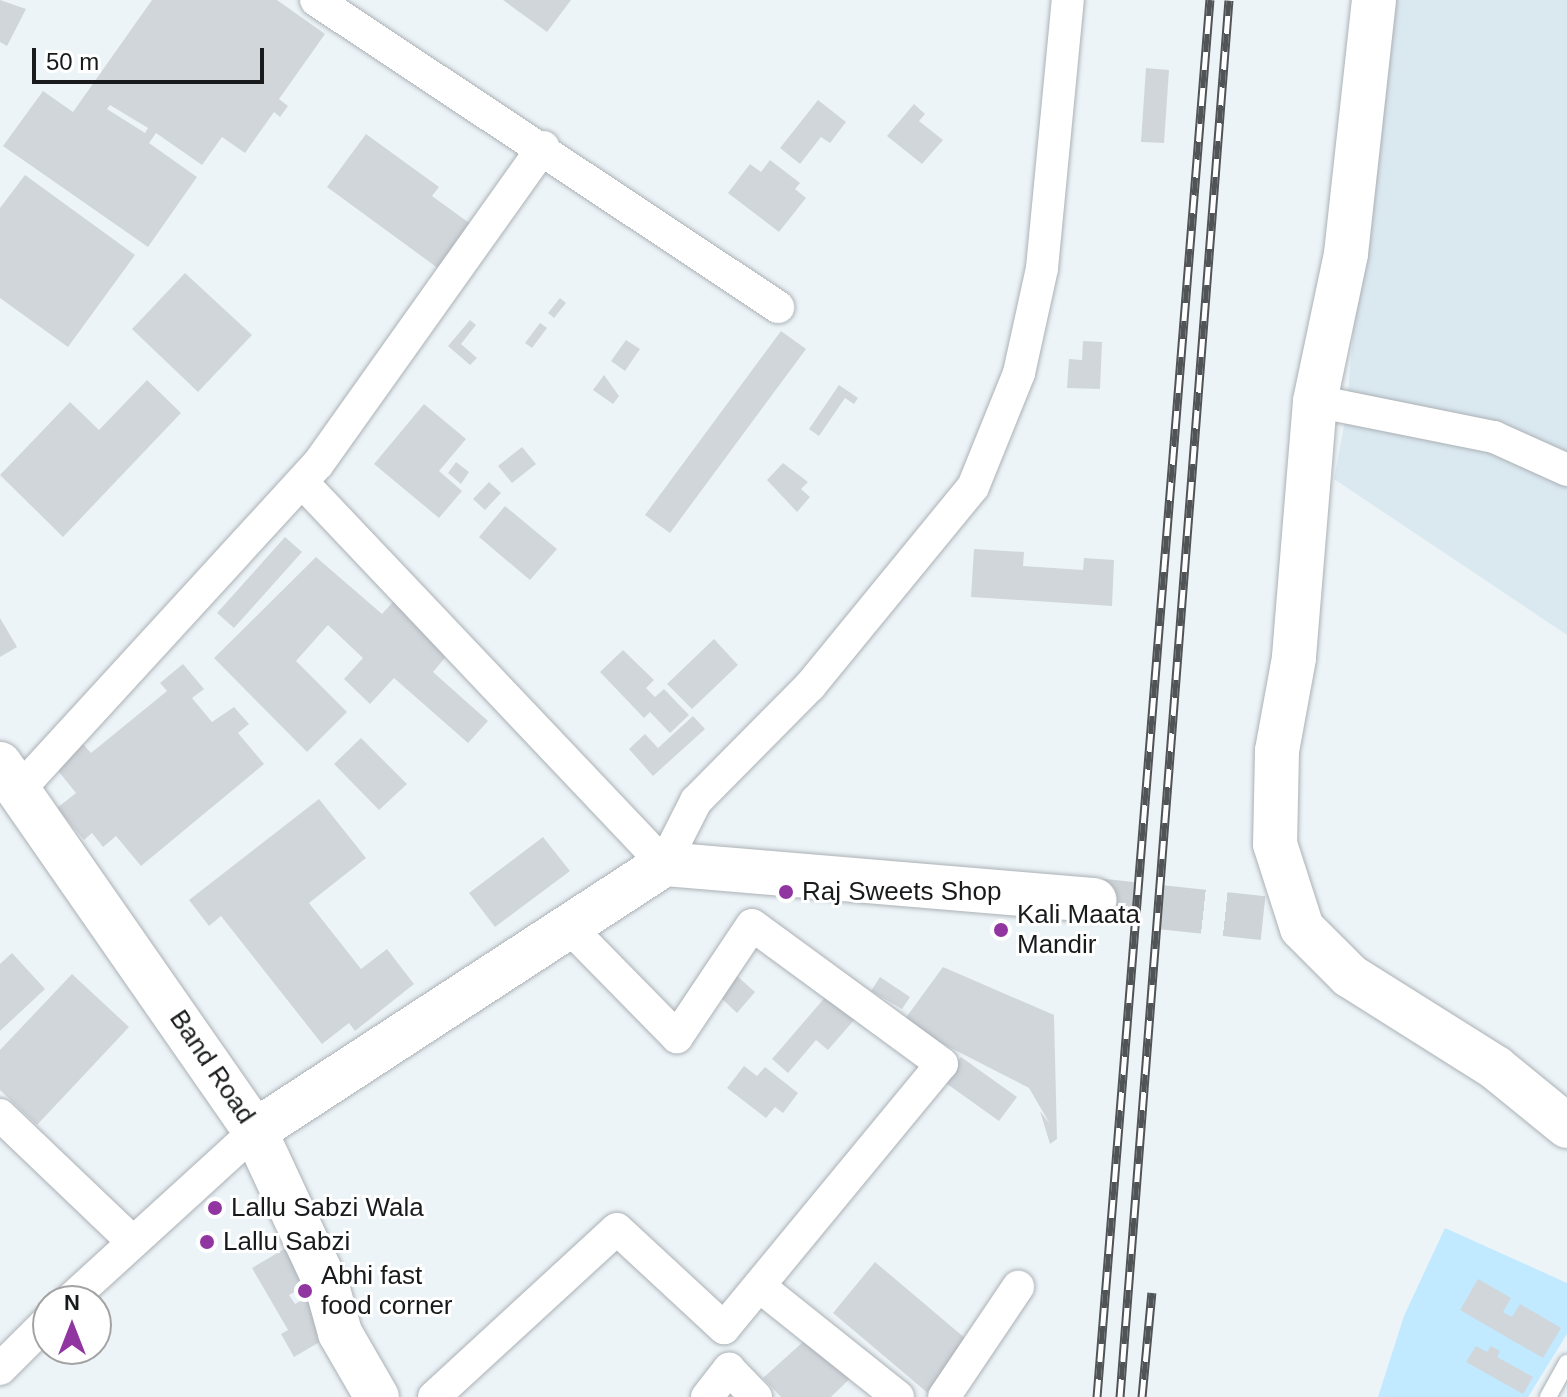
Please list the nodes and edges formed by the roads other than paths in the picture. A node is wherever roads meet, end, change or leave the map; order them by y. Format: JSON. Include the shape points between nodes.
{"nodes":[{"id":1,"x":316,"y":0,"type":"edge"},
{"id":2,"x":1068,"y":0,"type":"edge"},
{"id":3,"x":1374,"y":0,"type":"edge"},
{"id":4,"x":543,"y":147,"type":"junction"},
{"id":5,"x":778,"y":307,"type":"dead end"},
{"id":6,"x":1315,"y":401,"type":"junction"},
{"id":7,"x":1567,"y":470,"type":"edge"},
{"id":8,"x":302,"y":482,"type":"junction"},
{"id":9,"x":9,"y":777,"type":"edge"},
{"id":10,"x":664,"y":864,"type":"junction"},
{"id":11,"x":1094,"y":900,"type":"tunnel mouth"},
{"id":12,"x":1263,"y":918,"type":"tunnel mouth"},
{"id":13,"x":568,"y":926,"type":"junction"},
{"id":14,"x":1350,"y":976,"type":"junction"},
{"id":15,"x":0,"y":1115,"type":"edge"},
{"id":16,"x":1567,"y":1126,"type":"edge"},
{"id":17,"x":255,"y":1131,"type":"junction"},
{"id":18,"x":131,"y":1240,"type":"junction"},
{"id":19,"x":85,"y":1285,"type":"edge"},
{"id":20,"x":759,"y":1286,"type":"junction"},
{"id":21,"x":1018,"y":1287,"type":"dead end"},
{"id":22,"x":32,"y":1336,"type":"edge"},
{"id":23,"x":2,"y":1363,"type":"edge"},
{"id":24,"x":1567,"y":1363,"type":"edge"},
{"id":25,"x":377,"y":1397,"type":"edge"},
{"id":26,"x":434,"y":1397,"type":"edge"},
{"id":27,"x":707,"y":1397,"type":"edge"},
{"id":28,"x":756,"y":1397,"type":"edge"},
{"id":29,"x":898,"y":1397,"type":"edge"},
{"id":30,"x":944,"y":1397,"type":"edge"},
{"id":31,"x":1548,"y":1397,"type":"edge"}],
"edges":[{"from":1,"to":4,"type":"street"},
{"from":2,"to":10,"type":"street","via":[[1042,268],[1019,373],[973,487],[810,686],[696,801]]},
{"from":3,"to":6,"type":"street","via":[[1346,254]]},
{"from":4,"to":5,"type":"street"},
{"from":4,"to":8,"type":"street"},
{"from":6,"to":7,"type":"street","via":[[1494,437]]},
{"from":6,"to":14,"type":"street","via":[[1294,658],[1277,751],[1275,844],[1302,928]]},
{"from":8,"to":9,"type":"street"},
{"from":8,"to":10,"type":"street"},
{"from":9,"to":17,"type":"street","name":"Band Road"},
{"from":10,"to":11,"type":"street"},
{"from":10,"to":13,"type":"street"},
{"from":12,"to":14,"type":"street"},
{"from":13,"to":17,"type":"street"},
{"from":13,"to":20,"type":"street","via":[[677,1037],[752,925],[942,1064]]},
{"from":14,"to":16,"type":"street","via":[[1496,1068]]},
{"from":15,"to":18,"type":"street"},
{"from":17,"to":18,"type":"street"},
{"from":17,"to":25,"type":"street","name":"Band Road","via":[[327,1286],[340,1333]]},
{"from":18,"to":19,"type":"street"},
{"from":20,"to":26,"type":"street","via":[[724,1328],[617,1229]]},
{"from":20,"to":29,"type":"street"},
{"from":21,"to":30,"type":"street"},
{"from":22,"to":23,"type":"street"},
{"from":24,"to":31,"type":"lane"},
{"from":27,"to":28,"type":"street","via":[[729,1369]]}]}
